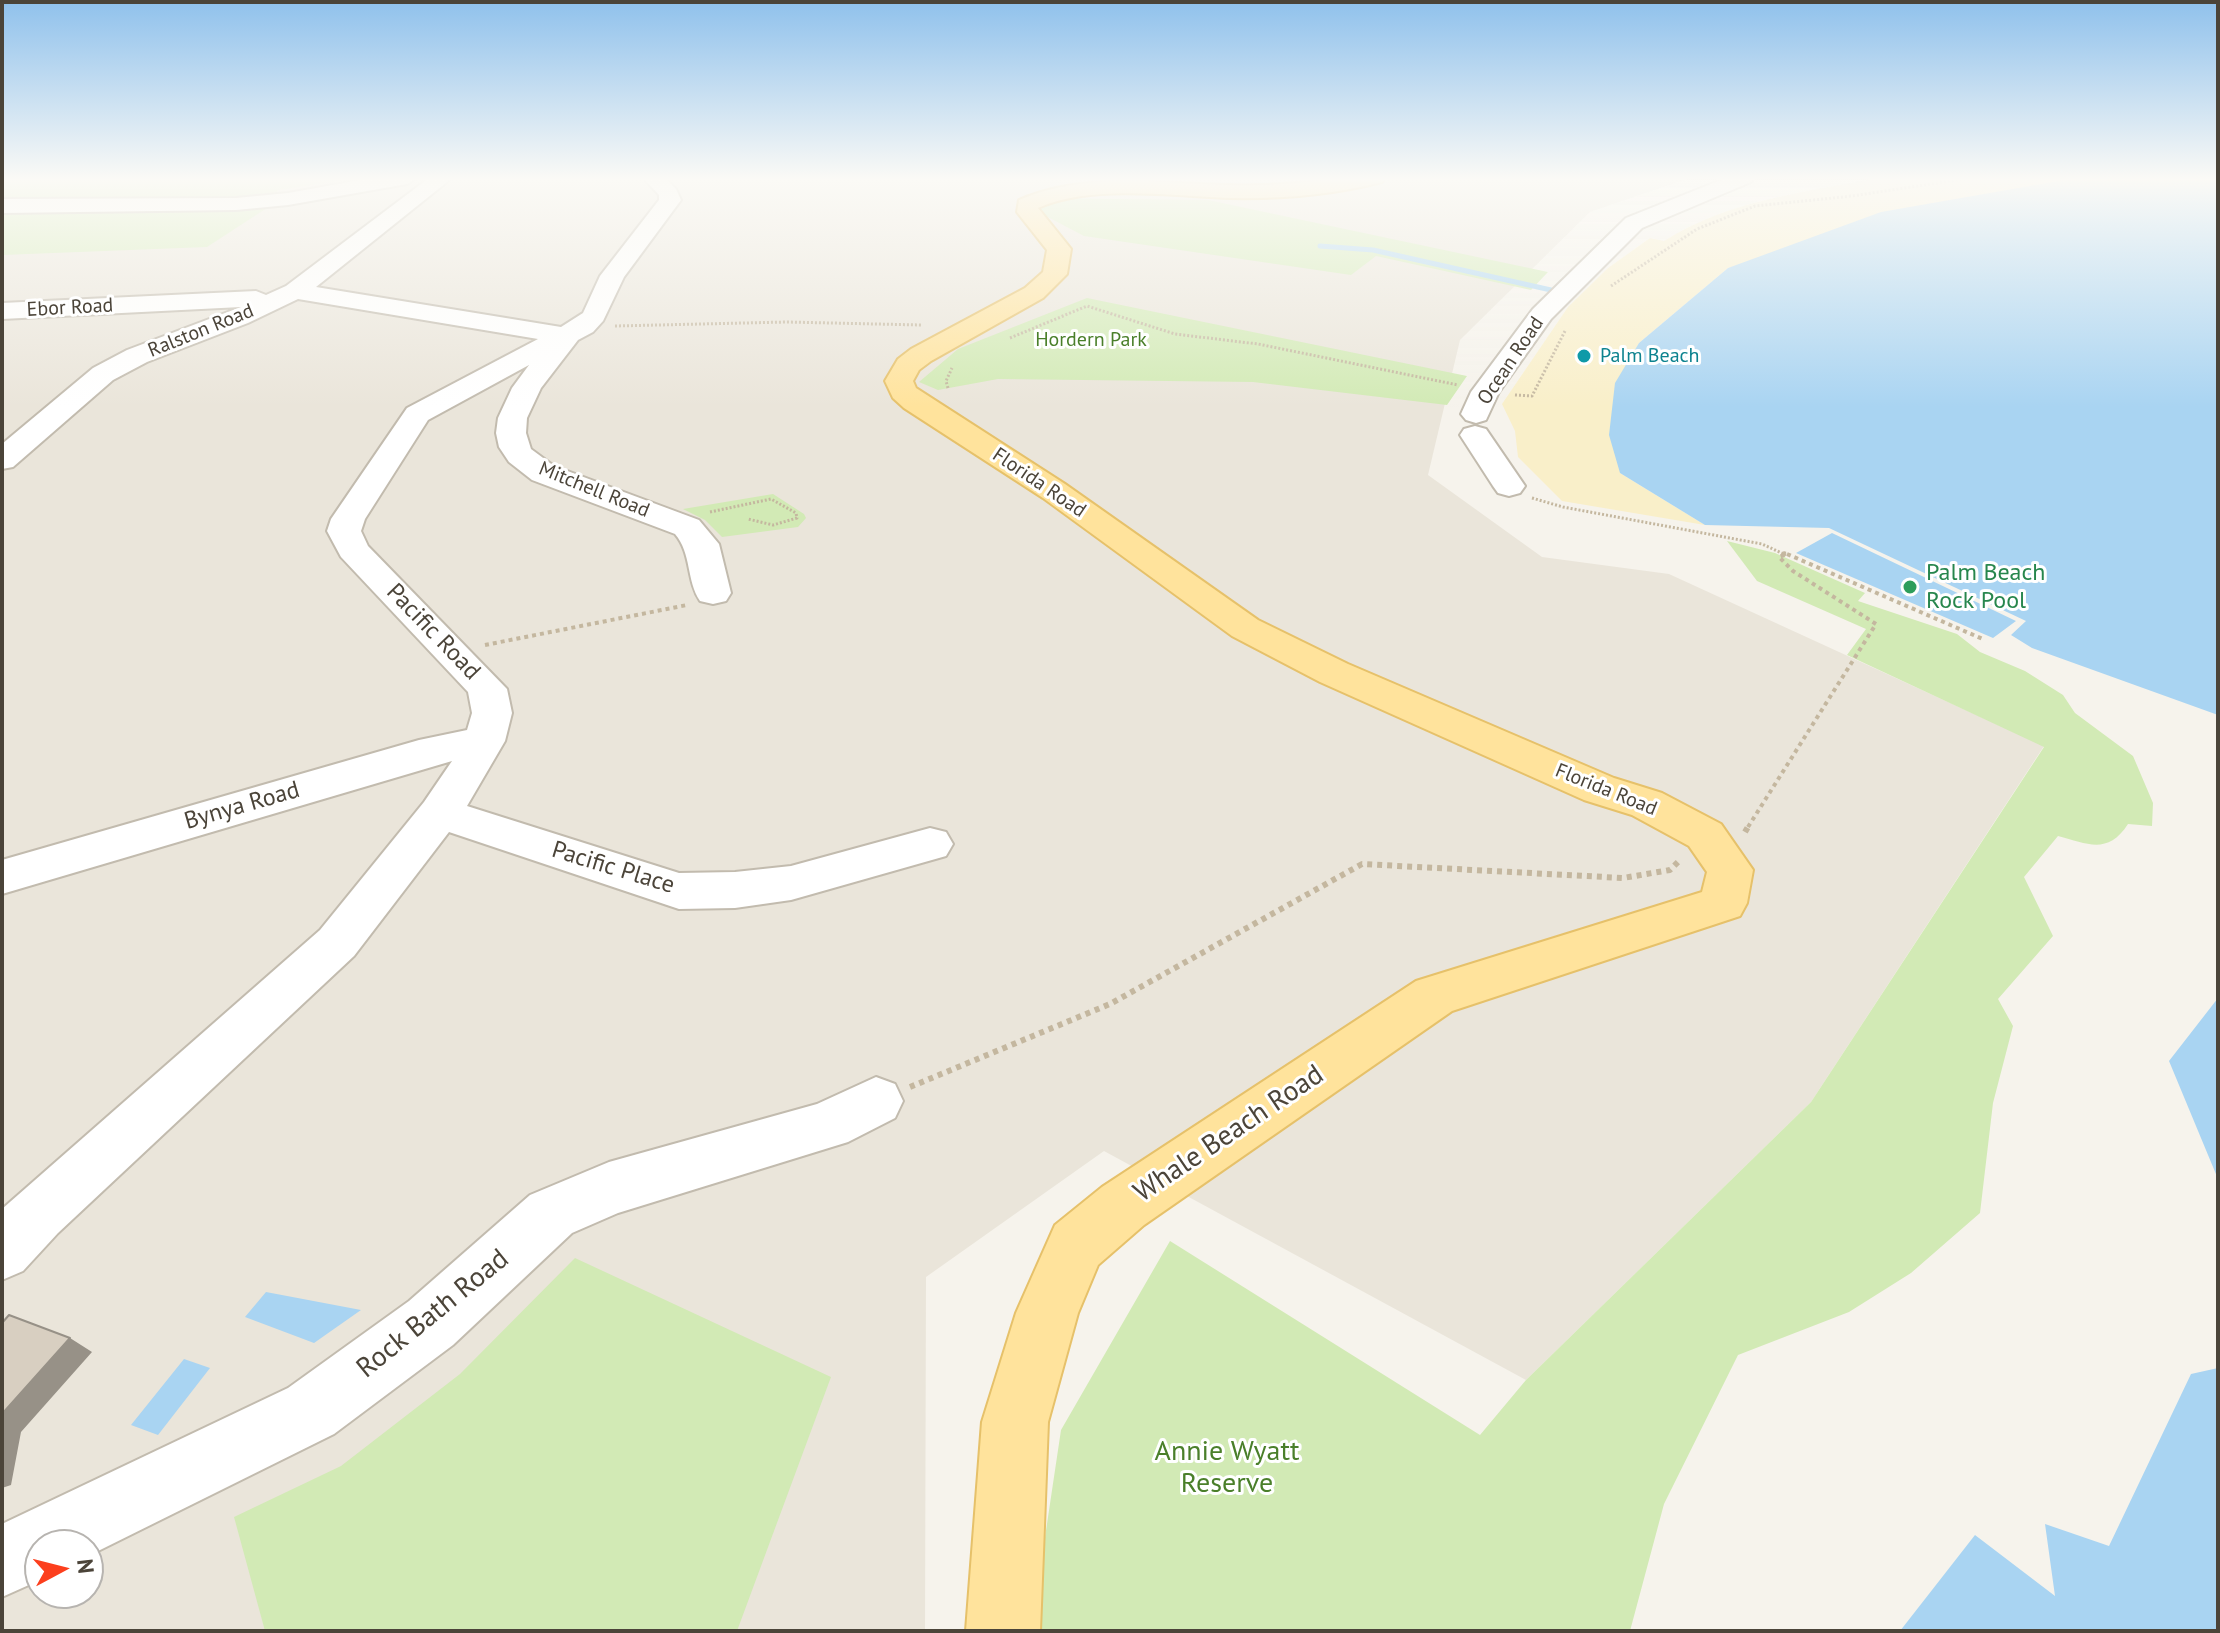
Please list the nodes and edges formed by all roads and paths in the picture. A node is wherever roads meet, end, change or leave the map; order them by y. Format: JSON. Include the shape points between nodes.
{"nodes":[{"id":1,"x":341,"y":254,"type":"edge"},
{"id":2,"x":629,"y":254,"type":"edge"},
{"id":3,"x":1058,"y":254,"type":"edge"},
{"id":4,"x":1602,"y":254,"type":"edge"},
{"id":5,"x":1659,"y":254,"type":"edge"},
{"id":6,"x":1604,"y":290,"type":"dead end"},
{"id":7,"x":288,"y":294,"type":"junction"},
{"id":8,"x":2,"y":311,"type":"edge"},
{"id":9,"x":1571,"y":321,"type":"dead end"},
{"id":10,"x":974,"y":326,"type":"junction"},
{"id":11,"x":576,"y":331,"type":"junction"},
{"id":12,"x":1006,"y":339,"type":"dead end"},
{"id":13,"x":952,"y":368,"type":"dead end"},
{"id":14,"x":949,"y":392,"type":"dead end"},
{"id":15,"x":1479,"y":414,"type":"junction"},
{"id":16,"x":4,"y":456,"type":"edge"},
{"id":17,"x":1509,"y":486,"type":"joint"},
{"id":18,"x":708,"y":513,"type":"dead end"},
{"id":19,"x":748,"y":519,"type":"dead end"},
{"id":20,"x":1787,"y":554,"type":"junction"},
{"id":21,"x":713,"y":593,"type":"joint"},
{"id":22,"x":1985,"y":640,"type":"dead end"},
{"id":23,"x":453,"y":651,"type":"junction"},
{"id":24,"x":484,"y":741,"type":"junction"},
{"id":25,"x":440,"y":813,"type":"junction"},
{"id":26,"x":930,"y":844,"type":"dead end"},
{"id":27,"x":1718,"y":852,"type":"junction"},
{"id":28,"x":2,"y":877,"type":"edge"},
{"id":29,"x":876,"y":1101,"type":"joint"},
{"id":30,"x":2,"y":1251,"type":"edge"},
{"id":31,"x":2,"y":1561,"type":"edge"},
{"id":32,"x":1003,"y":1631,"type":"edge"}],
"edges":[{"from":1,"to":7,"type":"street","name":"Ralston Road"},
{"from":2,"to":11,"type":"street","via":[[594,316]]},
{"from":3,"to":10,"type":"main road","name":"Florida Road","via":[[1055,274],[1034,293]]},
{"from":4,"to":15,"type":"street","name":"Ocean Road","via":[[1542,314]]},
{"from":5,"to":6,"type":"path"},
{"from":7,"to":8,"type":"street","name":"Ebor Road"},
{"from":7,"to":11,"type":"street","name":"Ebor Road"},
{"from":7,"to":16,"type":"street","name":"Ralston Road","via":[[103,374]]},
{"from":9,"to":15,"type":"path","via":[[1532,396]]},
{"from":10,"to":11,"type":"path","via":[[787,322]]},
{"from":10,"to":27,"type":"main road","name":"Florida Road","via":[[908,365],[899,381],[903,392],[1054,491],[1245,628],[1599,789],[1647,804]]},
{"from":11,"to":21,"type":"street","name":"Mitchell Road","via":[[520,397],[511,424],[515,447],[543,473],[687,527],[702,544]]},
{"from":11,"to":23,"type":"street","name":"Pacific Road","via":[[417,414],[348,519],[344,531],[353,550]]},
{"from":12,"to":15,"type":"path","via":[[1087,306],[1175,334],[1258,344]]},
{"from":13,"to":14,"type":"path","via":[[946,381]]},
{"from":15,"to":17,"type":"street","name":"Ocean Road"},
{"from":17,"to":20,"type":"path","via":[[1563,507],[1733,537]]},
{"from":18,"to":19,"type":"path","via":[[771,499],[797,518],[772,525]]},
{"from":20,"to":22,"type":"path"},
{"from":20,"to":27,"type":"path","via":[[1779,557],[1793,571],[1876,628],[1746,830]]},
{"from":21,"to":23,"type":"path","via":[[688,605]]},
{"from":23,"to":24,"type":"street","name":"Pacific Road","via":[[491,700]]},
{"from":24,"to":25,"type":"street","name":"Pacific Road"},
{"from":24,"to":28,"type":"street","name":"Bynya Road","via":[[434,750]]},
{"from":25,"to":26,"type":"street","name":"Pacific Place","via":[[679,891],[791,883]]},
{"from":25,"to":30,"type":"street","name":"Pacific Road","via":[[337,943]]},
{"from":27,"to":29,"type":"path","via":[[1670,870],[1623,878],[1362,864],[1110,1004]]},
{"from":27,"to":32,"type":"main road","name":"Whale Beach Road","via":[[1723,903],[1434,996],[1123,1206],[1076,1245],[1047,1313],[1015,1422]]},
{"from":29,"to":31,"type":"street","name":"Rock Bath Road","via":[[828,1125],[609,1189],[551,1214],[431,1323],[311,1411]]}]}
